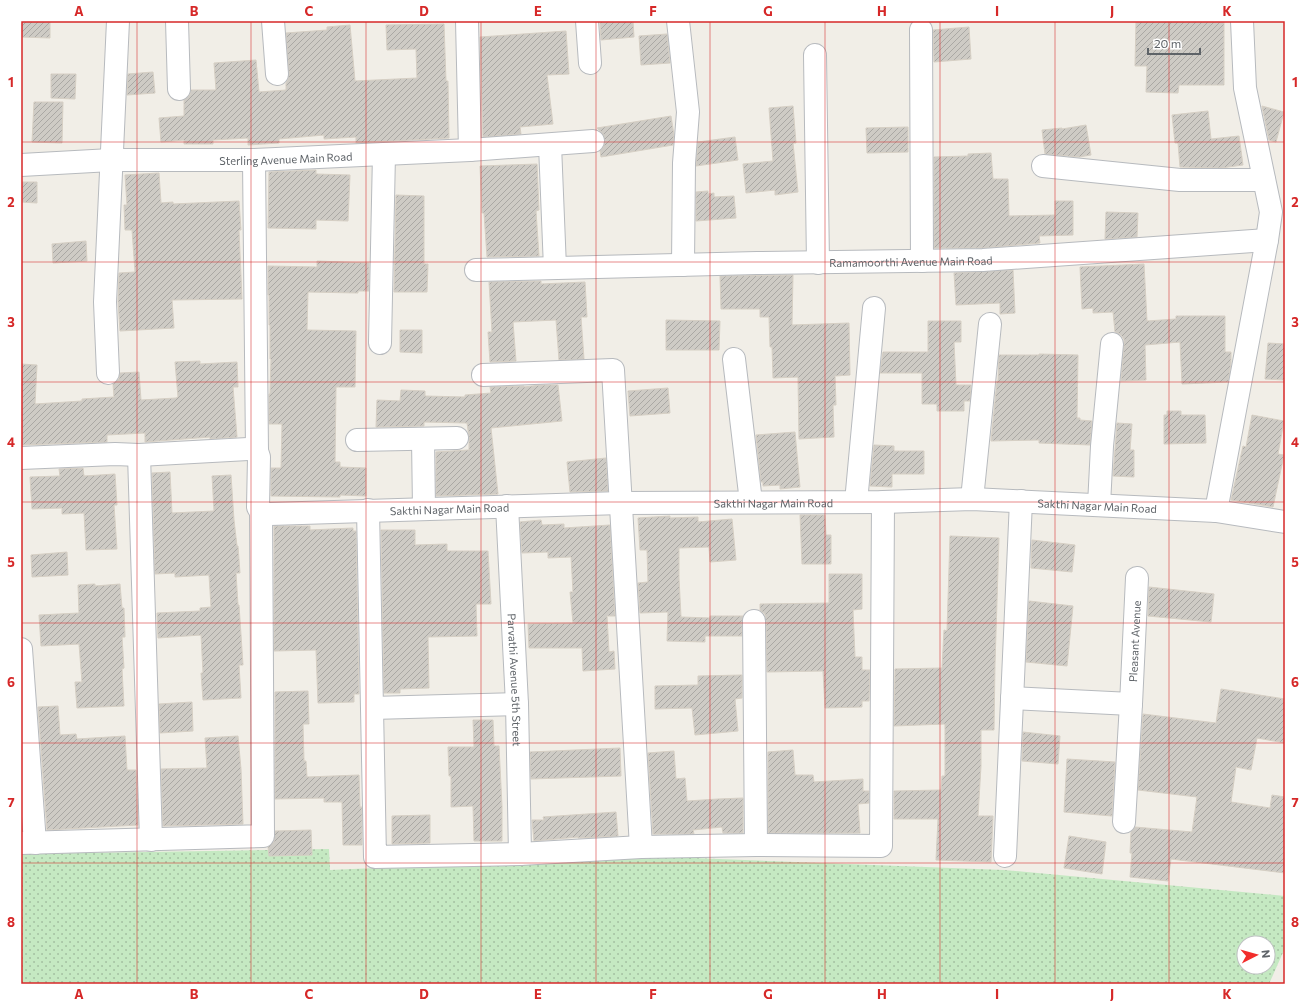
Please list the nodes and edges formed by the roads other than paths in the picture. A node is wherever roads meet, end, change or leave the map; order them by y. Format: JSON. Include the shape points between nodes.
{"nodes":[{"id":1,"x":118,"y":21,"type":"edge"},
{"id":2,"x":177,"y":21,"type":"edge"},
{"id":3,"x":273,"y":21,"type":"edge"},
{"id":4,"x":467,"y":21,"type":"edge"},
{"id":5,"x":587,"y":21,"type":"edge"},
{"id":6,"x":678,"y":21,"type":"edge"},
{"id":7,"x":1242,"y":21,"type":"edge"},
{"id":8,"x":920,"y":30,"type":"dead end"},
{"id":9,"x":815,"y":55,"type":"dead end"},
{"id":10,"x":590,"y":63,"type":"dead end"},
{"id":11,"x":277,"y":74,"type":"dead end"},
{"id":12,"x":179,"y":89,"type":"dead end"},
{"id":13,"x":593,"y":141,"type":"dead end"},
{"id":14,"x":550,"y":145,"type":"junction"},
{"id":15,"x":470,"y":150,"type":"junction"},
{"id":16,"x":384,"y":154,"type":"junction"},
{"id":17,"x":111,"y":160,"type":"junction"},
{"id":18,"x":254,"y":160,"type":"junction"},
{"id":19,"x":21,"y":165,"type":"edge"},
{"id":20,"x":1043,"y":166,"type":"dead end"},
{"id":21,"x":1264,"y":180,"type":"junction"},
{"id":22,"x":1278,"y":213,"type":"edge"},
{"id":23,"x":1267,"y":240,"type":"junction"},
{"id":24,"x":922,"y":261,"type":"junction"},
{"id":25,"x":818,"y":263,"type":"junction"},
{"id":26,"x":683,"y":265,"type":"junction"},
{"id":27,"x":555,"y":268,"type":"junction"},
{"id":28,"x":476,"y":270,"type":"dead end"},
{"id":29,"x":874,"y":308,"type":"dead end"},
{"id":30,"x":990,"y":324,"type":"dead end"},
{"id":31,"x":380,"y":343,"type":"dead end"},
{"id":32,"x":1112,"y":344,"type":"dead end"},
{"id":33,"x":734,"y":359,"type":"dead end"},
{"id":34,"x":108,"y":373,"type":"dead end"},
{"id":35,"x":483,"y":376,"type":"dead end"},
{"id":36,"x":457,"y":438,"type":"dead end"},
{"id":37,"x":423,"y":439,"type":"junction"},
{"id":38,"x":357,"y":440,"type":"dead end"},
{"id":39,"x":257,"y":451,"type":"junction"},
{"id":40,"x":139,"y":455,"type":"junction"},
{"id":41,"x":21,"y":458,"type":"edge"},
{"id":42,"x":972,"y":499,"type":"junction"},
{"id":43,"x":1021,"y":501,"type":"junction"},
{"id":44,"x":751,"y":502,"type":"junction"},
{"id":45,"x":856,"y":502,"type":"junction"},
{"id":46,"x":883,"y":502,"type":"junction"},
{"id":47,"x":621,"y":503,"type":"junction"},
{"id":48,"x":1099,"y":505,"type":"junction"},
{"id":49,"x":507,"y":506,"type":"junction"},
{"id":50,"x":424,"y":509,"type":"junction"},
{"id":51,"x":368,"y":510,"type":"junction"},
{"id":52,"x":1216,"y":511,"type":"junction"},
{"id":53,"x":261,"y":512,"type":"junction"},
{"id":54,"x":1285,"y":522,"type":"edge"},
{"id":55,"x":1137,"y":578,"type":"dead end"},
{"id":56,"x":754,"y":621,"type":"dead end"},
{"id":57,"x":21,"y":649,"type":"edge"},
{"id":58,"x":1012,"y":698,"type":"junction"},
{"id":59,"x":517,"y":704,"type":"junction"},
{"id":60,"x":1132,"y":704,"type":"junction"},
{"id":61,"x":372,"y":708,"type":"junction"},
{"id":62,"x":1124,"y":822,"type":"dead end"},
{"id":63,"x":151,"y":840,"type":"junction"},
{"id":64,"x":28,"y":843,"type":"edge"},
{"id":65,"x":756,"y":845,"type":"junction"},
{"id":66,"x":641,"y":847,"type":"junction"},
{"id":67,"x":520,"y":854,"type":"junction"},
{"id":68,"x":1005,"y":856,"type":"dead end"}],
"edges":[{"from":1,"to":17,"type":"street"},
{"from":2,"to":12,"type":"street"},
{"from":3,"to":11,"type":"street"},
{"from":4,"to":15,"type":"street"},
{"from":5,"to":10,"type":"street"},
{"from":6,"to":26,"type":"street","via":[[688,112],[684,163]]},
{"from":7,"to":21,"type":"street","via":[[1245,88]]},
{"from":8,"to":24,"type":"street"},
{"from":9,"to":25,"type":"street"},
{"from":13,"to":14,"type":"street","name":"Sterling Avenue Main Road"},
{"from":14,"to":15,"type":"street","name":"Sterling Avenue Main Road"},
{"from":14,"to":27,"type":"street"},
{"from":15,"to":16,"type":"street","name":"Sterling Avenue Main Road"},
{"from":16,"to":18,"type":"street","name":"Sterling Avenue Main Road"},
{"from":16,"to":31,"type":"street"},
{"from":17,"to":18,"type":"street","name":"Sterling Avenue Main Road"},
{"from":17,"to":19,"type":"street","name":"Sterling Avenue Main Road"},
{"from":17,"to":34,"type":"street","via":[[105,302]]},
{"from":18,"to":39,"type":"street"},
{"from":20,"to":21,"type":"street","via":[[1180,180]]},
{"from":21,"to":22,"type":"street"},
{"from":22,"to":23,"type":"street"},
{"from":23,"to":24,"type":"street","name":"Ramamoorthi Avenue Main Road","via":[[983,260]]},
{"from":23,"to":52,"type":"street"},
{"from":24,"to":25,"type":"street","name":"Ramamoorthi Avenue Main Road"},
{"from":25,"to":26,"type":"street","name":"Ramamoorthi Avenue Main Road"},
{"from":26,"to":27,"type":"street","name":"Ramamoorthi Avenue Main Road"},
{"from":27,"to":28,"type":"street","name":"Ramamoorthi Avenue Main Road"},
{"from":29,"to":45,"type":"street"},
{"from":30,"to":42,"type":"street"},
{"from":32,"to":48,"type":"street"},
{"from":33,"to":44,"type":"street"},
{"from":35,"to":47,"type":"street","via":[[613,370]]},
{"from":36,"to":37,"type":"street"},
{"from":37,"to":38,"type":"street"},
{"from":37,"to":50,"type":"street"},
{"from":39,"to":40,"type":"street","via":[[248,449]]},
{"from":39,"to":53,"type":"street","via":[[258,507]]},
{"from":40,"to":41,"type":"street"},
{"from":40,"to":63,"type":"street"},
{"from":42,"to":43,"type":"street","name":"Sakthi Nagar Main Road"},
{"from":42,"to":46,"type":"street","name":"Sakthi Nagar Main Road"},
{"from":43,"to":48,"type":"street","name":"Sakthi Nagar Main Road"},
{"from":43,"to":58,"type":"street"},
{"from":44,"to":45,"type":"street","name":"Sakthi Nagar Main Road"},
{"from":44,"to":47,"type":"street","name":"Sakthi Nagar Main Road"},
{"from":45,"to":46,"type":"street","name":"Sakthi Nagar Main Road"},
{"from":46,"to":65,"type":"street","via":[[881,846]]},
{"from":47,"to":49,"type":"street","name":"Sakthi Nagar Main Road"},
{"from":47,"to":66,"type":"street"},
{"from":48,"to":52,"type":"street","name":"Sakthi Nagar Main Road"},
{"from":49,"to":50,"type":"street","name":"Sakthi Nagar Main Road"},
{"from":49,"to":59,"type":"street","name":"Parvathi Avenue 5th Street"},
{"from":50,"to":51,"type":"street","name":"Sakthi Nagar Main Road"},
{"from":51,"to":53,"type":"street","name":"Sakthi Nagar Main Road","via":[[270,514]]},
{"from":51,"to":61,"type":"street"},
{"from":52,"to":54,"type":"street","name":"Sakthi Nagar Main Road"},
{"from":53,"to":63,"type":"street","via":[[263,836]]},
{"from":55,"to":60,"type":"street","name":"Pleasant Avenue"},
{"from":56,"to":65,"type":"street"},
{"from":57,"to":64,"type":"street"},
{"from":58,"to":60,"type":"street"},
{"from":58,"to":68,"type":"street"},
{"from":59,"to":61,"type":"street"},
{"from":59,"to":67,"type":"street","name":"Parvathi Avenue 5th Street"},
{"from":60,"to":62,"type":"street","name":"Pleasant Avenue"},
{"from":61,"to":67,"type":"street","via":[[375,858]]},
{"from":63,"to":64,"type":"street"},
{"from":65,"to":66,"type":"street"},
{"from":66,"to":67,"type":"street"}]}
